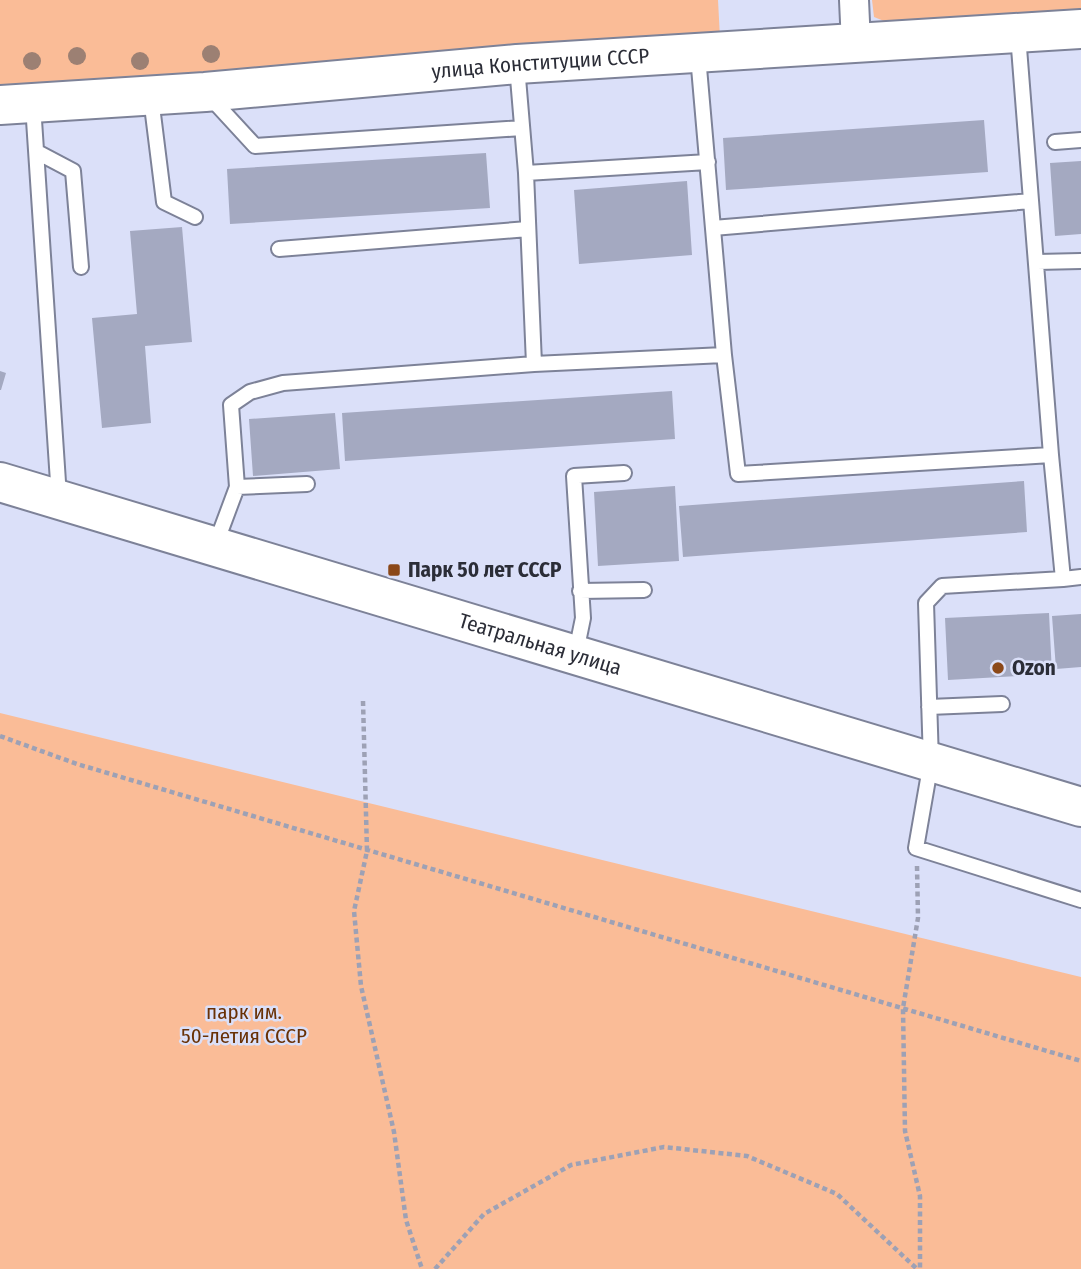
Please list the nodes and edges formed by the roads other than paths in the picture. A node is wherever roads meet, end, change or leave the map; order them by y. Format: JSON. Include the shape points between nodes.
{"nodes":[{"id":1,"x":854,"y":0,"type":"edge"},
{"id":2,"x":1081,"y":29,"type":"edge"},
{"id":3,"x":1018,"y":33,"type":"junction"},
{"id":4,"x":856,"y":44,"type":"junction"},
{"id":5,"x":698,"y":54,"type":"junction"},
{"id":6,"x":517,"y":65,"type":"junction"},
{"id":7,"x":205,"y":92,"type":"junction"},
{"id":8,"x":151,"y":96,"type":"junction"},
{"id":9,"x":16,"y":104,"type":"edge"},
{"id":10,"x":522,"y":128,"type":"junction"},
{"id":11,"x":1081,"y":140,"type":"edge"},
{"id":12,"x":1055,"y":142,"type":"dead end"},
{"id":13,"x":37,"y":152,"type":"junction"},
{"id":14,"x":708,"y":162,"type":"junction"},
{"id":15,"x":526,"y":173,"type":"junction"},
{"id":16,"x":1031,"y":201,"type":"junction"},
{"id":17,"x":195,"y":217,"type":"dead end"},
{"id":18,"x":713,"y":228,"type":"junction"},
{"id":19,"x":528,"y":229,"type":"junction"},
{"id":20,"x":279,"y":249,"type":"dead end"},
{"id":21,"x":1081,"y":261,"type":"edge"},
{"id":22,"x":1037,"y":262,"type":"junction"},
{"id":23,"x":81,"y":267,"type":"dead end"},
{"id":24,"x":724,"y":355,"type":"junction"},
{"id":25,"x":534,"y":364,"type":"junction"},
{"id":26,"x":1051,"y":455,"type":"junction"},
{"id":27,"x":624,"y":473,"type":"dead end"},
{"id":28,"x":0,"y":482,"type":"edge"},
{"id":29,"x":307,"y":484,"type":"dead end"},
{"id":30,"x":237,"y":487,"type":"junction"},
{"id":31,"x":59,"y":499,"type":"junction"},
{"id":32,"x":215,"y":546,"type":"junction"},
{"id":33,"x":1081,"y":578,"type":"edge"},
{"id":34,"x":1063,"y":579,"type":"junction"},
{"id":35,"x":644,"y":590,"type":"dead end"},
{"id":36,"x":580,"y":591,"type":"junction"},
{"id":37,"x":576,"y":654,"type":"junction"},
{"id":38,"x":1002,"y":704,"type":"dead end"},
{"id":39,"x":929,"y":707,"type":"junction"},
{"id":40,"x":931,"y":762,"type":"junction"},
{"id":41,"x":1081,"y":807,"type":"edge"},
{"id":42,"x":1081,"y":900,"type":"edge"}],
"edges":[{"from":1,"to":4,"type":"street"},
{"from":2,"to":3,"type":"main road","name":"улица Конституции СССР"},
{"from":3,"to":4,"type":"main road","name":"улица Конституции СССР"},
{"from":3,"to":16,"type":"lane"},
{"from":4,"to":5,"type":"main road","name":"улица Конституции СССР"},
{"from":5,"to":6,"type":"main road","name":"улица Конституции СССР"},
{"from":5,"to":14,"type":"lane"},
{"from":6,"to":7,"type":"main road","name":"улица Конституции СССР"},
{"from":6,"to":10,"type":"lane"},
{"from":7,"to":8,"type":"main road","name":"улица Конституции СССР"},
{"from":7,"to":10,"type":"lane","via":[[255,146]]},
{"from":8,"to":9,"type":"main road","name":"улица Конституции СССР"},
{"from":8,"to":17,"type":"lane","via":[[164,202]]},
{"from":9,"to":13,"type":"lane"},
{"from":10,"to":15,"type":"lane"},
{"from":11,"to":12,"type":"lane"},
{"from":13,"to":23,"type":"lane","via":[[73,171]]},
{"from":13,"to":31,"type":"lane"},
{"from":14,"to":15,"type":"lane"},
{"from":14,"to":18,"type":"lane"},
{"from":15,"to":19,"type":"lane"},
{"from":16,"to":18,"type":"lane"},
{"from":16,"to":22,"type":"lane"},
{"from":18,"to":24,"type":"lane"},
{"from":19,"to":20,"type":"lane"},
{"from":19,"to":25,"type":"lane"},
{"from":21,"to":22,"type":"lane"},
{"from":22,"to":26,"type":"lane"},
{"from":24,"to":25,"type":"lane"},
{"from":24,"to":26,"type":"lane","via":[[738,474]]},
{"from":25,"to":30,"type":"lane","via":[[283,383],[250,393],[231,405]]},
{"from":26,"to":34,"type":"lane"},
{"from":27,"to":36,"type":"lane","via":[[574,476]]},
{"from":28,"to":31,"type":"main road","name":"Театральная улица"},
{"from":29,"to":30,"type":"lane"},
{"from":30,"to":32,"type":"lane"},
{"from":31,"to":32,"type":"main road","name":"Театральная улица"},
{"from":32,"to":37,"type":"main road","name":"Театральная улица"},
{"from":33,"to":34,"type":"lane"},
{"from":34,"to":39,"type":"lane","via":[[942,586],[926,603]]},
{"from":35,"to":36,"type":"lane"},
{"from":36,"to":37,"type":"lane","via":[[583,618]]},
{"from":37,"to":40,"type":"main road","name":"Театральная улица"},
{"from":38,"to":39,"type":"lane"},
{"from":39,"to":40,"type":"lane"},
{"from":40,"to":41,"type":"main road","name":"Театральная улица"},
{"from":40,"to":42,"type":"lane","via":[[916,848]]}]}
